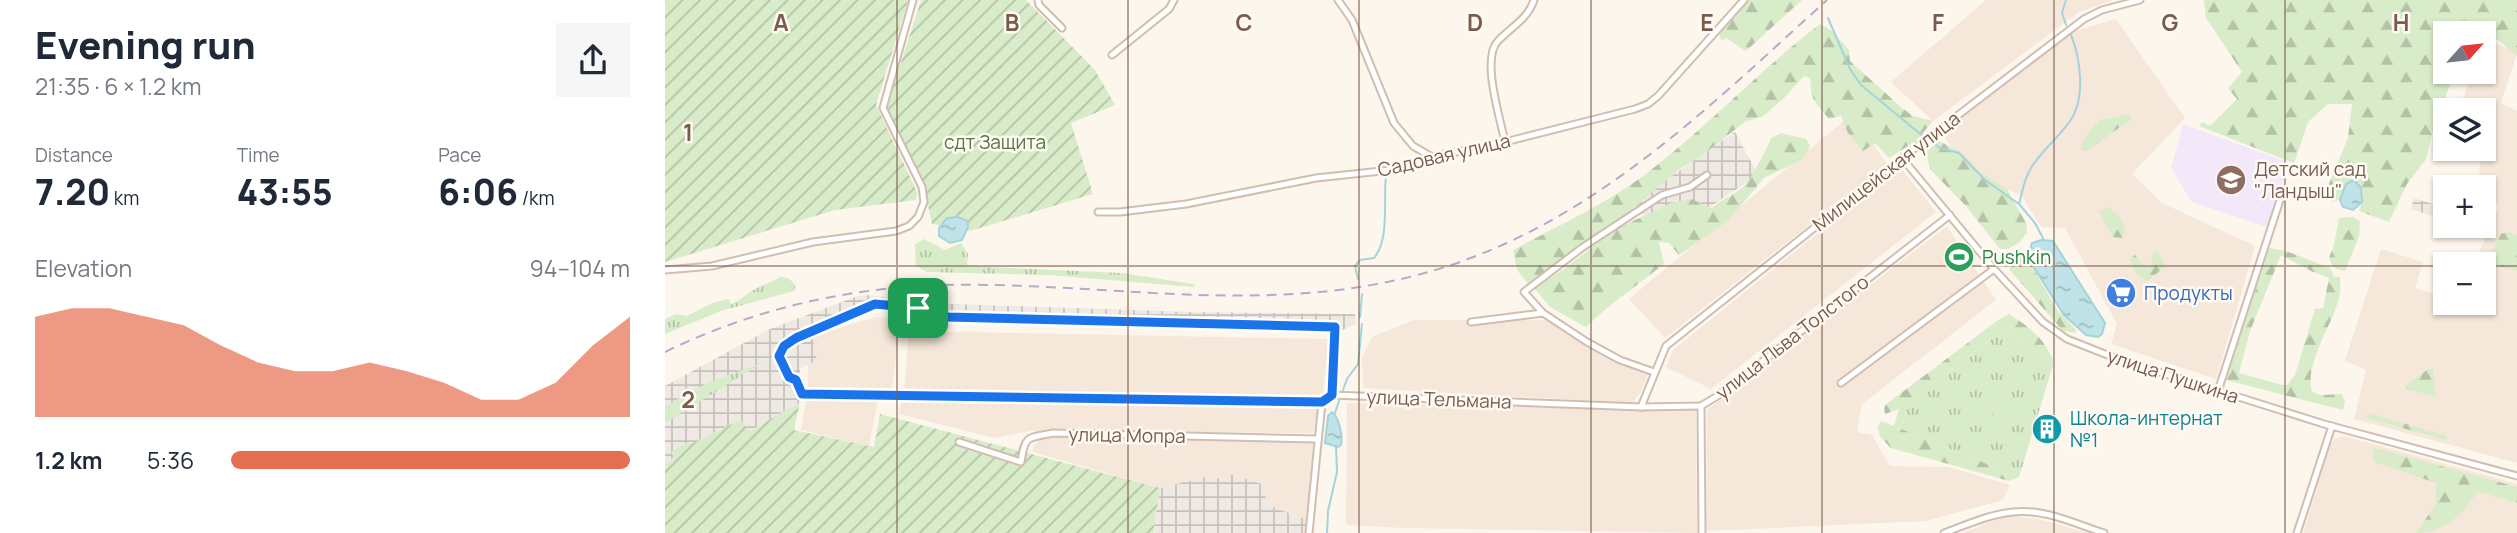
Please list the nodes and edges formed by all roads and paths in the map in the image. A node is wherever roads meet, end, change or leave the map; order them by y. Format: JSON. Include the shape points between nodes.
{"nodes":[{"id":1,"x":913,"y":0,"type":"edge"},
{"id":2,"x":1038,"y":0,"type":"edge"},
{"id":3,"x":1174,"y":0,"type":"edge"},
{"id":4,"x":1338,"y":0,"type":"edge"},
{"id":5,"x":1534,"y":0,"type":"edge"},
{"id":6,"x":1744,"y":0,"type":"edge"},
{"id":7,"x":2140,"y":0,"type":"edge"},
{"id":8,"x":1062,"y":28,"type":"dead end"},
{"id":9,"x":1112,"y":55,"type":"dead end"},
{"id":10,"x":1505,"y":142,"type":"junction"},
{"id":11,"x":1432,"y":157,"type":"junction"},
{"id":12,"x":1902,"y":158,"type":"junction"},
{"id":13,"x":1707,"y":175,"type":"dead end"},
{"id":14,"x":2282,"y":194,"type":"dead end"},
{"id":15,"x":1098,"y":212,"type":"dead end"},
{"id":16,"x":1950,"y":215,"type":"junction"},
{"id":17,"x":1994,"y":269,"type":"junction"},
{"id":18,"x":665,"y":270,"type":"edge"},
{"id":19,"x":1543,"y":313,"type":"junction"},
{"id":20,"x":1471,"y":322,"type":"dead end"},
{"id":21,"x":1654,"y":372,"type":"junction"},
{"id":22,"x":1841,"y":383,"type":"dead end"},
{"id":23,"x":2218,"y":390,"type":"junction"},
{"id":24,"x":1332,"y":395,"type":"junction"},
{"id":25,"x":1322,"y":402,"type":"junction"},
{"id":26,"x":1701,"y":406,"type":"junction"},
{"id":27,"x":1641,"y":407,"type":"junction"},
{"id":28,"x":2332,"y":426,"type":"junction"},
{"id":29,"x":1318,"y":439,"type":"junction"},
{"id":30,"x":959,"y":442,"type":"dead end"},
{"id":31,"x":2517,"y":476,"type":"edge"},
{"id":32,"x":1309,"y":533,"type":"edge"},
{"id":33,"x":1702,"y":533,"type":"edge"},
{"id":34,"x":1944,"y":533,"type":"edge"},
{"id":35,"x":2104,"y":533,"type":"edge"},
{"id":36,"x":2297,"y":533,"type":"edge"}],
"edges":[{"from":1,"to":18,"type":"street","via":[[883,108],[922,187],[924,202],[909,226],[712,266]]},
{"from":2,"to":8,"type":"street"},
{"from":3,"to":9,"type":"street"},
{"from":4,"to":11,"type":"street","via":[[1352,20],[1394,122],[1413,146]]},
{"from":5,"to":10,"type":"street","via":[[1519,24],[1491,51]]},
{"from":6,"to":10,"type":"street","name":"Садовая улица","via":[[1648,104]]},
{"from":7,"to":12,"type":"street","name":"Милицейская улица","via":[[2084,19]]},
{"from":10,"to":11,"type":"street","name":"Садовая улица"},
{"from":11,"to":15,"type":"street","name":"Садовая улица","via":[[1400,169],[1316,178],[1186,204]]},
{"from":12,"to":16,"type":"street","name":"улица Пушкина"},
{"from":12,"to":21,"type":"street","name":"Милицейская улица","via":[[1666,346]]},
{"from":13,"to":19,"type":"street","via":[[1690,187],[1662,195],[1524,292]]},
{"from":14,"to":23,"type":"street"},
{"from":16,"to":17,"type":"street","name":"улица Пушкина"},
{"from":16,"to":26,"type":"street","name":"улица Льва Толстого"},
{"from":17,"to":22,"type":"street"},
{"from":17,"to":23,"type":"street","name":"улица Пушкина","via":[[2043,322],[2067,339]]},
{"from":19,"to":20,"type":"street"},
{"from":19,"to":21,"type":"street","via":[[1587,342]]},
{"from":21,"to":27,"type":"street","name":"Милицейская улица"},
{"from":23,"to":28,"type":"street","name":"улица Пушкина"},
{"from":24,"to":25,"type":"street"},
{"from":24,"to":25,"type":"street","via":[[1335,327],[948,317],[918,308],[875,304],[796,338],[779,356],[802,394]]},
{"from":24,"to":27,"type":"street","name":"улица Тельмана"},
{"from":25,"to":29,"type":"street"},
{"from":26,"to":27,"type":"street","name":"улица Тельмана"},
{"from":26,"to":33,"type":"street","name":"улица Льва Толстого"},
{"from":28,"to":31,"type":"street","name":"улица Пушкина"},
{"from":28,"to":36,"type":"street"},
{"from":29,"to":30,"type":"street","name":"улица Мопра","via":[[1053,433],[1028,438],[1021,462]]},
{"from":29,"to":32,"type":"street"},
{"from":34,"to":35,"type":"street","via":[[2020,511]]}]}
